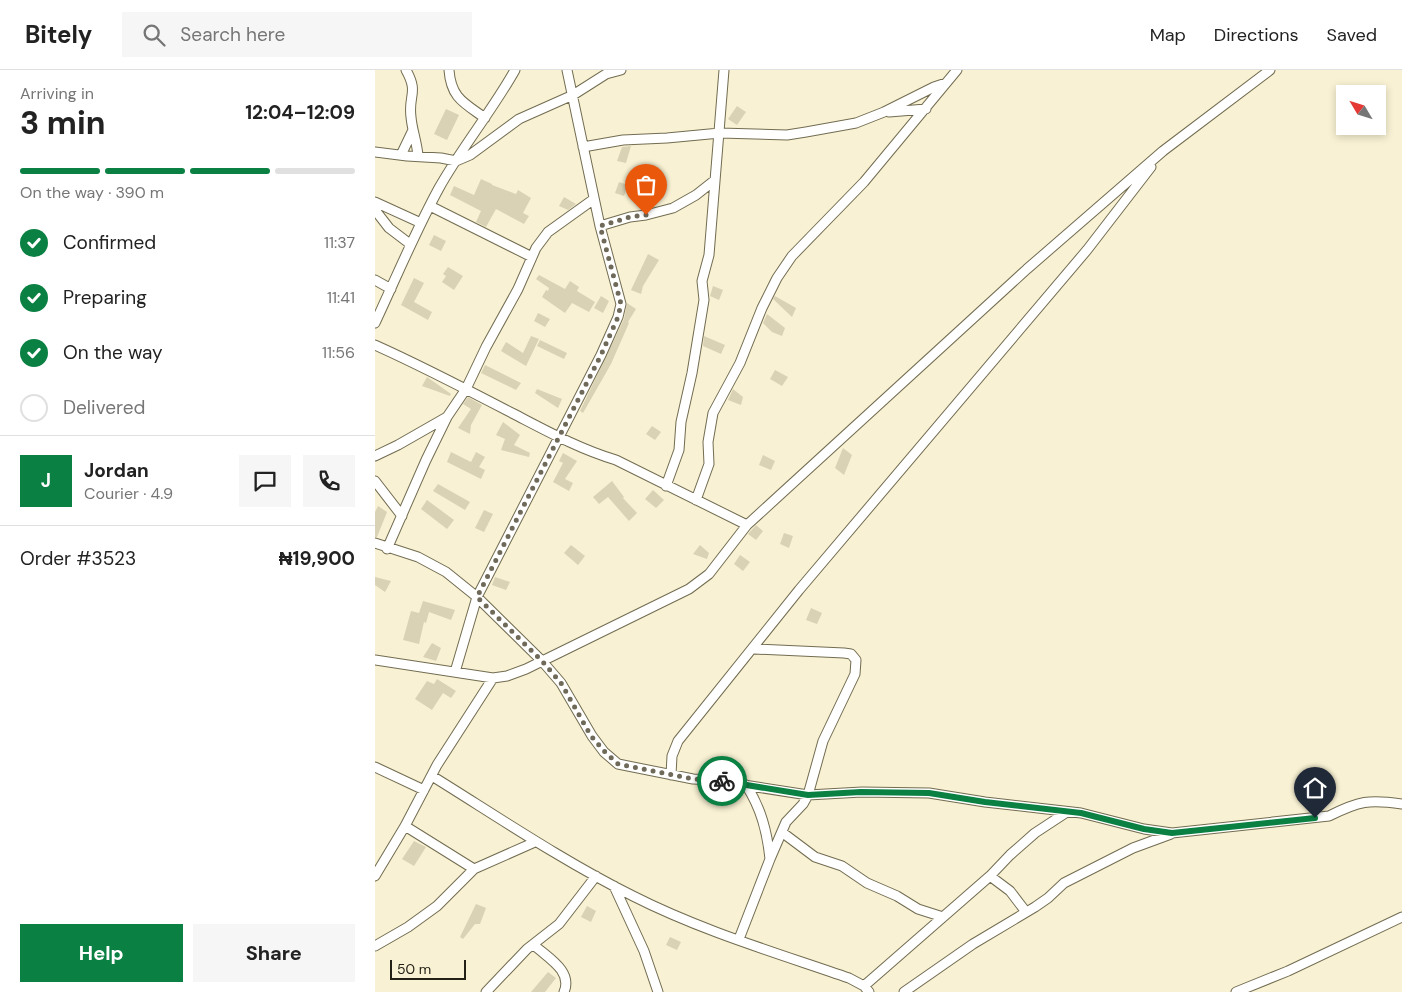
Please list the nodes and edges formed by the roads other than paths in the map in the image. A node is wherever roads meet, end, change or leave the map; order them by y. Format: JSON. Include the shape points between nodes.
{"nodes":[{"id":1,"x":406,"y":70,"type":"edge"},
{"id":2,"x":449,"y":70,"type":"edge"},
{"id":3,"x":515,"y":70,"type":"edge"},
{"id":4,"x":567,"y":70,"type":"edge"},
{"id":5,"x":621,"y":70,"type":"edge"},
{"id":6,"x":724,"y":70,"type":"edge"},
{"id":7,"x":957,"y":70,"type":"edge"},
{"id":8,"x":1270,"y":70,"type":"edge"},
{"id":9,"x":947,"y":82,"type":"junction"},
{"id":10,"x":573,"y":95,"type":"junction"},
{"id":11,"x":926,"y":109,"type":"junction"},
{"id":12,"x":884,"y":112,"type":"junction"},
{"id":13,"x":485,"y":118,"type":"junction"},
{"id":14,"x":413,"y":130,"type":"junction"},
{"id":15,"x":720,"y":132,"type":"junction"},
{"id":16,"x":583,"y":147,"type":"junction"},
{"id":17,"x":1163,"y":151,"type":"junction"},
{"id":18,"x":375,"y":152,"type":"edge"},
{"id":19,"x":401,"y":155,"type":"junction"},
{"id":20,"x":418,"y":156,"type":"junction"},
{"id":21,"x":456,"y":161,"type":"junction"},
{"id":22,"x":715,"y":180,"type":"junction"},
{"id":23,"x":594,"y":199,"type":"junction"},
{"id":24,"x":375,"y":202,"type":"edge"},
{"id":25,"x":430,"y":206,"type":"junction"},
{"id":26,"x":375,"y":210,"type":"edge"},
{"id":27,"x":421,"y":223,"type":"junction"},
{"id":28,"x":600,"y":226,"type":"junction"},
{"id":29,"x":410,"y":244,"type":"junction"},
{"id":30,"x":532,"y":257,"type":"junction"},
{"id":31,"x":375,"y":280,"type":"edge"},
{"id":32,"x":391,"y":289,"type":"junction"},
{"id":33,"x":375,"y":323,"type":"edge"},
{"id":34,"x":375,"y":346,"type":"edge"},
{"id":35,"x":466,"y":389,"type":"junction"},
{"id":36,"x":447,"y":416,"type":"junction"},
{"id":37,"x":558,"y":436,"type":"junction"},
{"id":38,"x":375,"y":456,"type":"edge"},
{"id":39,"x":375,"y":481,"type":"edge"},
{"id":40,"x":666,"y":486,"type":"junction"},
{"id":41,"x":696,"y":500,"type":"junction"},
{"id":42,"x":402,"y":516,"type":"junction"},
{"id":43,"x":747,"y":525,"type":"junction"},
{"id":44,"x":375,"y":543,"type":"edge"},
{"id":45,"x":387,"y":549,"type":"junction"},
{"id":46,"x":477,"y":597,"type":"junction"},
{"id":47,"x":753,"y":648,"type":"junction"},
{"id":48,"x":375,"y":660,"type":"edge"},
{"id":49,"x":542,"y":661,"type":"junction"},
{"id":50,"x":455,"y":672,"type":"junction"},
{"id":51,"x":493,"y":678,"type":"junction"},
{"id":52,"x":375,"y":767,"type":"edge"},
{"id":53,"x":671,"y":775,"type":"junction"},
{"id":54,"x":431,"y":776,"type":"junction"},
{"id":55,"x":746,"y":785,"type":"junction"},
{"id":56,"x":424,"y":790,"type":"junction"},
{"id":57,"x":808,"y":795,"type":"junction"},
{"id":58,"x":1402,"y":804,"type":"edge"},
{"id":59,"x":1067,"y":812,"type":"junction"},
{"id":60,"x":405,"y":826,"type":"junction"},
{"id":61,"x":783,"y":833,"type":"junction"},
{"id":62,"x":1172,"y":833,"type":"junction"},
{"id":63,"x":535,"y":842,"type":"junction"},
{"id":64,"x":770,"y":859,"type":"junction"},
{"id":65,"x":474,"y":869,"type":"junction"},
{"id":66,"x":375,"y":876,"type":"edge"},
{"id":67,"x":596,"y":876,"type":"junction"},
{"id":68,"x":989,"y":876,"type":"junction"},
{"id":69,"x":614,"y":886,"type":"junction"},
{"id":70,"x":1025,"y":912,"type":"junction"},
{"id":71,"x":1402,"y":917,"type":"edge"},
{"id":72,"x":943,"y":918,"type":"junction"},
{"id":73,"x":739,"y":939,"type":"junction"},
{"id":74,"x":534,"y":945,"type":"junction"},
{"id":75,"x":375,"y":946,"type":"edge"},
{"id":76,"x":867,"y":989,"type":"edge"},
{"id":77,"x":485,"y":992,"type":"edge"},
{"id":78,"x":564,"y":992,"type":"edge"},
{"id":79,"x":658,"y":992,"type":"edge"},
{"id":80,"x":903,"y":992,"type":"edge"},
{"id":81,"x":1235,"y":992,"type":"edge"}],
"edges":[{"from":1,"to":14,"type":"street","via":[[414,88],[410,114]]},
{"from":2,"to":13,"type":"street","via":[[456,97]]},
{"from":3,"to":13,"type":"street"},
{"from":4,"to":10,"type":"street"},
{"from":5,"to":10,"type":"street","via":[[606,74]]},
{"from":6,"to":15,"type":"street"},
{"from":7,"to":9,"type":"street"},
{"from":8,"to":17,"type":"street"},
{"from":9,"to":11,"type":"street"},
{"from":9,"to":12,"type":"street"},
{"from":10,"to":16,"type":"street"},
{"from":10,"to":21,"type":"street","via":[[519,119],[471,155]]},
{"from":11,"to":12,"type":"street"},
{"from":11,"to":41,"type":"street","via":[[864,182],[792,256],[777,278],[740,363],[713,413],[709,464]]},
{"from":12,"to":15,"type":"street","via":[[856,122],[787,135]]},
{"from":13,"to":21,"type":"street"},
{"from":14,"to":19,"type":"street"},
{"from":14,"to":20,"type":"street"},
{"from":15,"to":16,"type":"street","via":[[623,140]]},
{"from":15,"to":22,"type":"street"},
{"from":16,"to":23,"type":"street"},
{"from":17,"to":43,"type":"street","via":[[1000,293]]},
{"from":17,"to":47,"type":"street","via":[[1087,250]]},
{"from":18,"to":19,"type":"street"},
{"from":19,"to":20,"type":"street"},
{"from":20,"to":21,"type":"street"},
{"from":21,"to":25,"type":"street"},
{"from":22,"to":28,"type":"street","via":[[673,208]]},
{"from":22,"to":40,"type":"street","via":[[709,255],[702,281],[704,300],[699,336],[681,422],[679,450]]},
{"from":23,"to":28,"type":"street"},
{"from":23,"to":30,"type":"street","via":[[547,232]]},
{"from":24,"to":27,"type":"street"},
{"from":25,"to":27,"type":"street"},
{"from":25,"to":30,"type":"street"},
{"from":26,"to":29,"type":"street","via":[[389,228]]},
{"from":27,"to":29,"type":"street"},
{"from":28,"to":37,"type":"street","via":[[621,304],[601,355]]},
{"from":29,"to":32,"type":"street"},
{"from":30,"to":35,"type":"street"},
{"from":31,"to":32,"type":"street"},
{"from":32,"to":33,"type":"street"},
{"from":34,"to":35,"type":"street"},
{"from":35,"to":36,"type":"street"},
{"from":35,"to":37,"type":"street"},
{"from":36,"to":38,"type":"street"},
{"from":36,"to":42,"type":"street"},
{"from":37,"to":40,"type":"street"},
{"from":37,"to":46,"type":"street"},
{"from":39,"to":42,"type":"street"},
{"from":40,"to":41,"type":"street"},
{"from":41,"to":43,"type":"street"},
{"from":42,"to":45,"type":"street"},
{"from":43,"to":49,"type":"street","via":[[709,574],[689,589]]},
{"from":44,"to":45,"type":"street"},
{"from":45,"to":46,"type":"street","via":[[418,557],[446,572]]},
{"from":46,"to":49,"type":"street"},
{"from":46,"to":50,"type":"street"},
{"from":47,"to":53,"type":"street","via":[[678,741],[672,756]]},
{"from":47,"to":57,"type":"street","via":[[851,654],[856,660],[855,674],[823,742]]},
{"from":48,"to":50,"type":"street"},
{"from":49,"to":51,"type":"street","via":[[507,676]]},
{"from":49,"to":53,"type":"street","via":[[561,683],[582,721],[618,764]]},
{"from":50,"to":51,"type":"street"},
{"from":51,"to":54,"type":"street"},
{"from":52,"to":56,"type":"street"},
{"from":53,"to":55,"type":"street"},
{"from":54,"to":56,"type":"street"},
{"from":54,"to":63,"type":"street"},
{"from":55,"to":57,"type":"street"},
{"from":55,"to":64,"type":"street","via":[[763,820]]},
{"from":56,"to":60,"type":"street"},
{"from":57,"to":59,"type":"street","via":[[929,793]]},
{"from":57,"to":61,"type":"street","via":[[786,822]]},
{"from":58,"to":62,"type":"street","via":[[1376,800],[1351,805],[1329,816]]},
{"from":59,"to":62,"type":"street"},
{"from":59,"to":68,"type":"street","via":[[1035,833]]},
{"from":60,"to":65,"type":"street"},
{"from":60,"to":66,"type":"street"},
{"from":61,"to":64,"type":"street"},
{"from":61,"to":72,"type":"street","via":[[815,857],[842,866],[879,890]]},
{"from":62,"to":70,"type":"street","via":[[1133,848],[1064,883],[1049,898]]},
{"from":63,"to":65,"type":"street"},
{"from":63,"to":67,"type":"street"},
{"from":64,"to":73,"type":"street"},
{"from":65,"to":75,"type":"street","via":[[437,906]]},
{"from":67,"to":69,"type":"street"},
{"from":67,"to":74,"type":"street","via":[[559,924]]},
{"from":68,"to":70,"type":"street","via":[[1010,891]]},
{"from":68,"to":72,"type":"street"},
{"from":69,"to":73,"type":"street","via":[[705,928]]},
{"from":69,"to":79,"type":"street","via":[[644,951]]},
{"from":70,"to":80,"type":"street"},
{"from":71,"to":81,"type":"street"},
{"from":72,"to":76,"type":"street"},
{"from":73,"to":76,"type":"street","via":[[849,978]]},
{"from":74,"to":77,"type":"street"},
{"from":74,"to":78,"type":"street","via":[[565,973]]}]}
